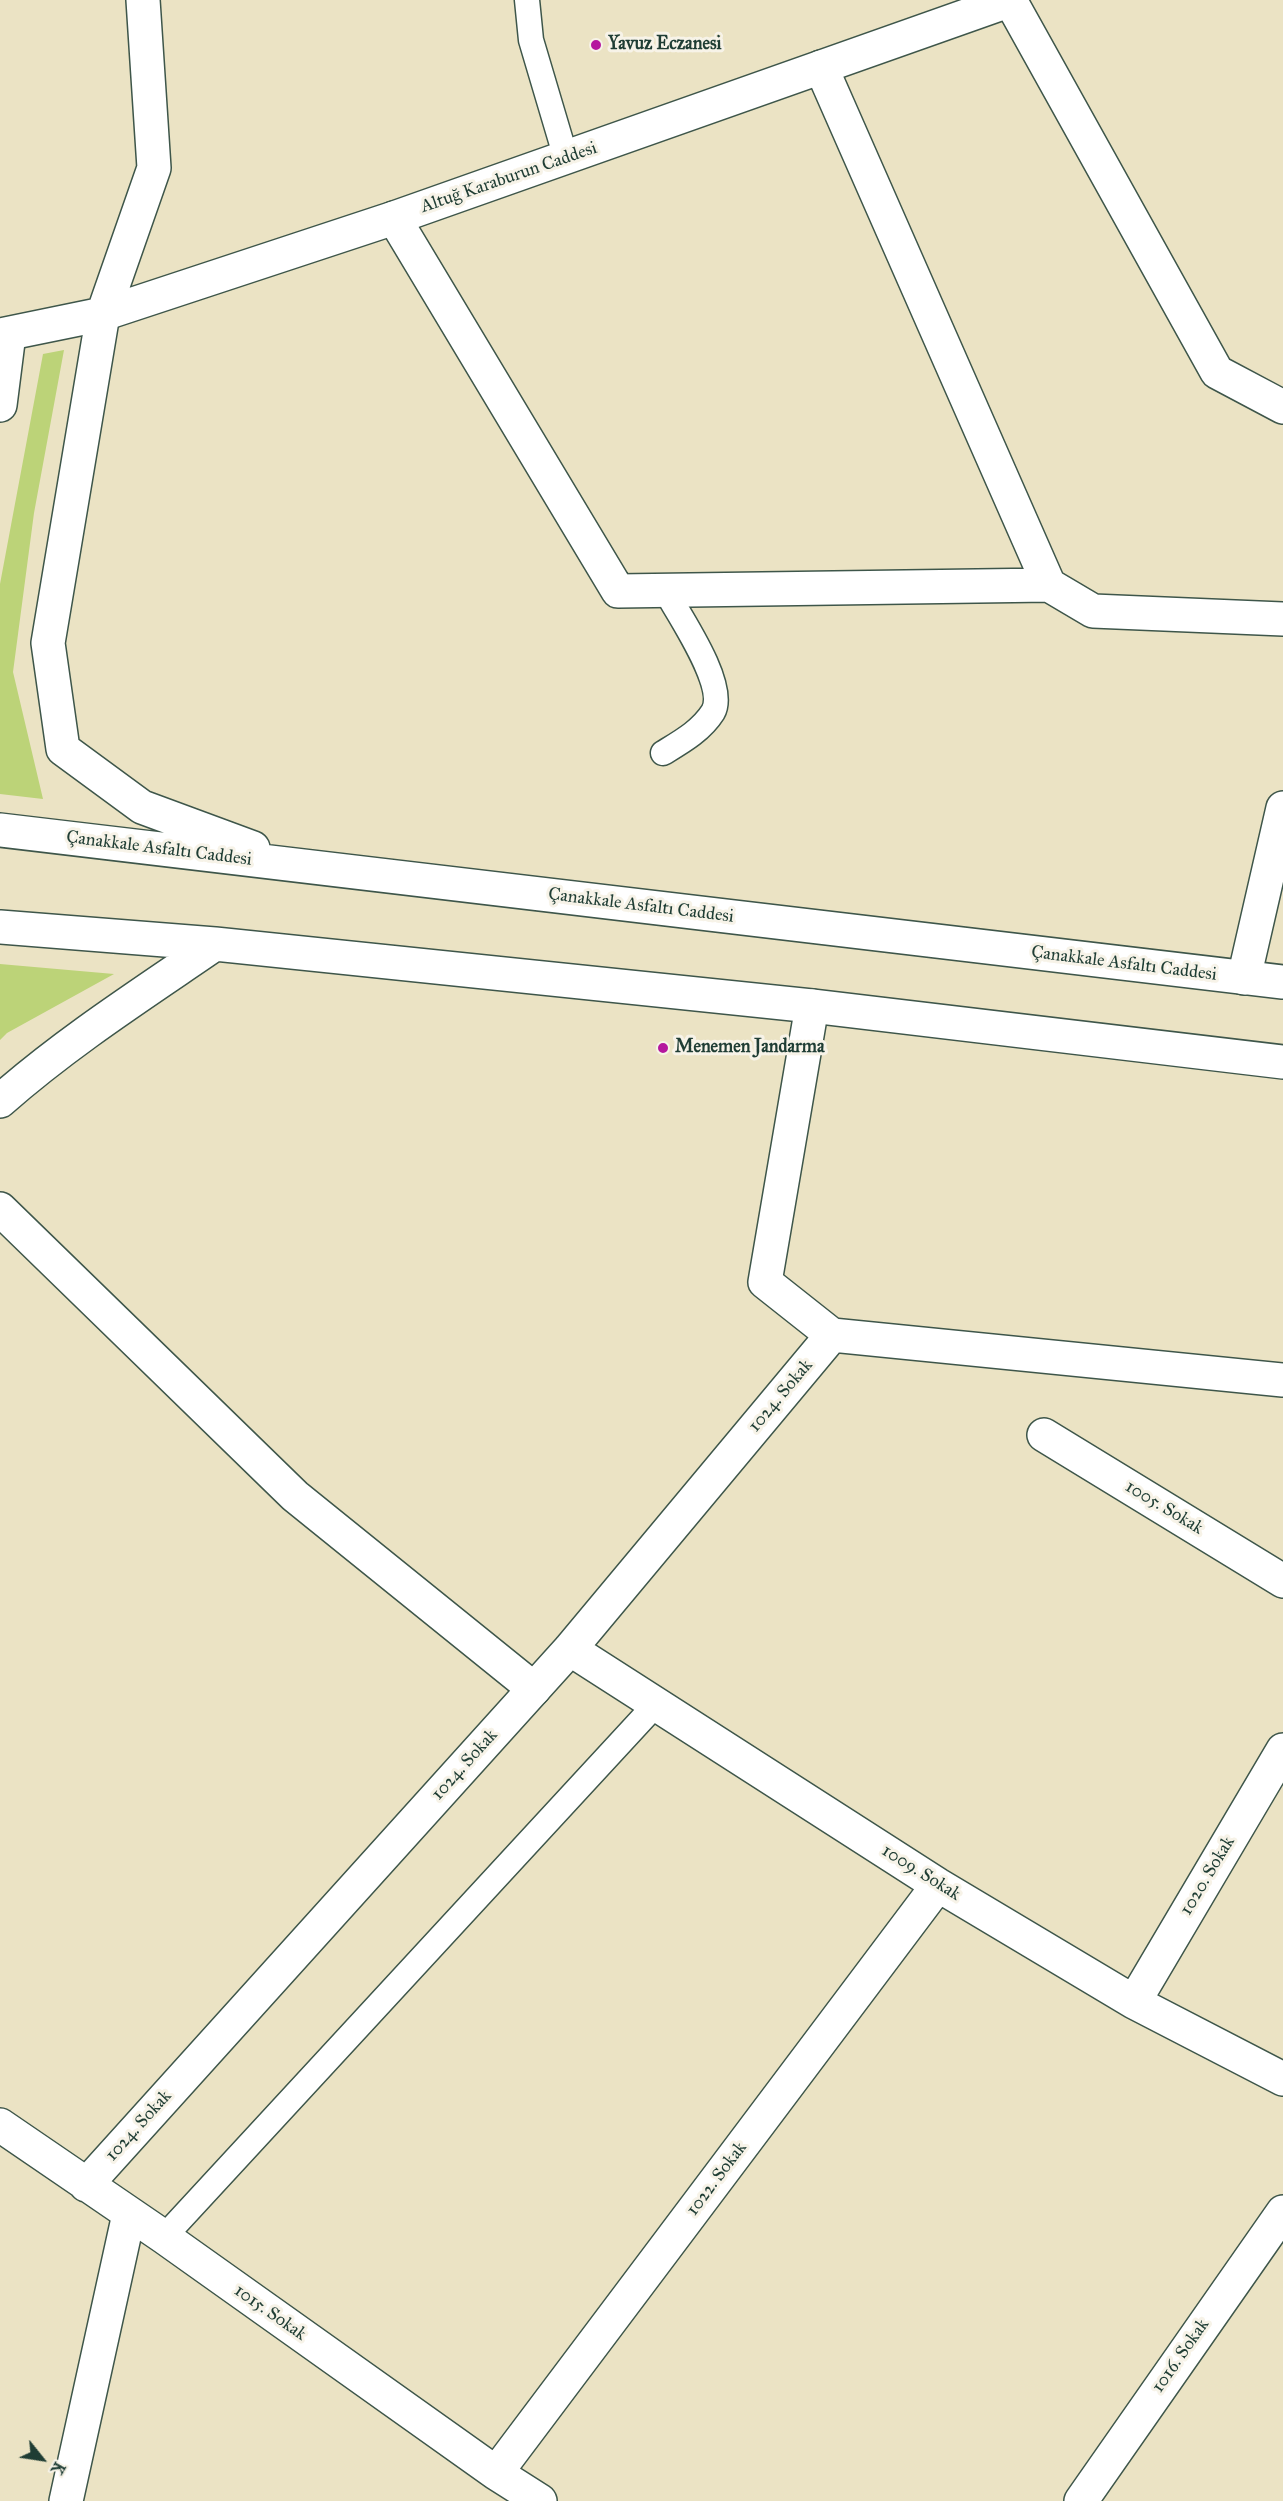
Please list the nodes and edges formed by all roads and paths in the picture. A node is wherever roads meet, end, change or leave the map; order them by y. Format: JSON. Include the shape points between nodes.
{"nodes":[{"id":1,"x":143,"y":0,"type":"edge"},
{"id":2,"x":527,"y":0,"type":"edge"},
{"id":3,"x":1011,"y":0,"type":"edge"},
{"id":4,"x":821,"y":67,"type":"junction"},
{"id":5,"x":566,"y":158,"type":"junction"},
{"id":6,"x":394,"y":218,"type":"junction"},
{"id":7,"x":103,"y":314,"type":"junction"},
{"id":8,"x":4,"y":334,"type":"edge"},
{"id":9,"x":0,"y":405,"type":"edge"},
{"id":10,"x":1283,"y":407,"type":"edge"},
{"id":11,"x":1049,"y":585,"type":"junction"},
{"id":12,"x":665,"y":590,"type":"junction"},
{"id":13,"x":1283,"y":619,"type":"edge"},
{"id":14,"x":663,"y":753,"type":"dead end"},
{"id":15,"x":1283,"y":808,"type":"edge"},
{"id":16,"x":0,"y":830,"type":"edge"},
{"id":17,"x":303,"y":866,"type":"junction"},
{"id":18,"x":0,"y":927,"type":"edge"},
{"id":19,"x":215,"y":944,"type":"junction"},
{"id":20,"x":1244,"y":978,"type":"junction"},
{"id":21,"x":1283,"y":982,"type":"edge"},
{"id":22,"x":812,"y":1006,"type":"junction"},
{"id":23,"x":1283,"y":1062,"type":"edge"},
{"id":24,"x":0,"y":1101,"type":"edge"},
{"id":25,"x":0,"y":1209,"type":"edge"},
{"id":26,"x":832,"y":1335,"type":"junction"},
{"id":27,"x":1283,"y":1380,"type":"edge"},
{"id":28,"x":1044,"y":1435,"type":"dead end"},
{"id":29,"x":1283,"y":1581,"type":"edge"},
{"id":30,"x":570,"y":1649,"type":"junction"},
{"id":31,"x":534,"y":1689,"type":"junction"},
{"id":32,"x":657,"y":1702,"type":"junction"},
{"id":33,"x":1283,"y":1750,"type":"edge"},
{"id":34,"x":938,"y":1885,"type":"junction"},
{"id":35,"x":1134,"y":2002,"type":"junction"},
{"id":36,"x":1283,"y":2079,"type":"edge"},
{"id":37,"x":0,"y":2125,"type":"edge"},
{"id":38,"x":86,"y":2185,"type":"junction"},
{"id":39,"x":1283,"y":2212,"type":"edge"},
{"id":40,"x":129,"y":2214,"type":"junction"},
{"id":41,"x":164,"y":2237,"type":"junction"},
{"id":42,"x":496,"y":2473,"type":"junction"},
{"id":43,"x":66,"y":2501,"type":"edge"},
{"id":44,"x":540,"y":2501,"type":"edge"},
{"id":45,"x":1081,"y":2501,"type":"edge"}],
"edges":[{"from":1,"to":7,"type":"main road","via":[[154,168]]},
{"from":2,"to":5,"type":"lane","via":[[531,40]]},
{"from":3,"to":4,"type":"main road","name":"Altuğ Karaburun Caddesi"},
{"from":3,"to":10,"type":"main road","via":[[1217,372]]},
{"from":4,"to":5,"type":"main road","name":"Altuğ Karaburun Caddesi"},
{"from":4,"to":11,"type":"main road"},
{"from":5,"to":6,"type":"main road","name":"Altuğ Karaburun Caddesi"},
{"from":6,"to":7,"type":"main road","name":"Altuğ Karaburun Caddesi"},
{"from":6,"to":12,"type":"main road","via":[[618,591]]},
{"from":7,"to":8,"type":"main road","name":"Altuğ Karaburun Caddesi"},
{"from":7,"to":17,"type":"main road","via":[[48,643],[63,749],[142,807]]},
{"from":8,"to":9,"type":"main road"},
{"from":11,"to":12,"type":"main road"},
{"from":11,"to":13,"type":"main road","via":[[1094,611]]},
{"from":12,"to":14,"type":"lane","via":[[705,662],[716,693],[714,711],[694,734]]},
{"from":15,"to":20,"type":"main road"},
{"from":16,"to":17,"type":"main road","name":"Çanakkale Asfaltı Caddesi"},
{"from":17,"to":20,"type":"main road","name":"Çanakkale Asfaltı Caddesi"},
{"from":18,"to":19,"type":"main road"},
{"from":19,"to":22,"type":"main road"},
{"from":19,"to":24,"type":"main road","via":[[71,1043]]},
{"from":20,"to":21,"type":"main road","name":"Çanakkale Asfaltı Caddesi"},
{"from":22,"to":23,"type":"main road"},
{"from":22,"to":26,"type":"main road","via":[[765,1282]]},
{"from":25,"to":31,"type":"main road","via":[[294,1496]]},
{"from":26,"to":27,"type":"main road"},
{"from":26,"to":30,"type":"main road","name":"1024. Sokak"},
{"from":28,"to":29,"type":"main road","name":"1005. Sokak"},
{"from":30,"to":31,"type":"main road","name":"1024. Sokak"},
{"from":30,"to":32,"type":"main road","name":"1009. Sokak"},
{"from":31,"to":38,"type":"main road","name":"1024. Sokak"},
{"from":32,"to":34,"type":"main road","name":"1009. Sokak"},
{"from":32,"to":41,"type":"lane"},
{"from":33,"to":35,"type":"main road","name":"1020. Sokak"},
{"from":34,"to":35,"type":"main road","name":"1009. Sokak"},
{"from":34,"to":42,"type":"main road","name":"1022. Sokak"},
{"from":35,"to":36,"type":"main road","name":"1009. Sokak"},
{"from":37,"to":38,"type":"main road","name":"1015. Sokak"},
{"from":38,"to":40,"type":"main road","name":"1015. Sokak"},
{"from":39,"to":45,"type":"main road","name":"1016. Sokak"},
{"from":40,"to":41,"type":"main road","name":"1015. Sokak"},
{"from":40,"to":43,"type":"main road"},
{"from":41,"to":42,"type":"main road","name":"1015. Sokak"},
{"from":42,"to":44,"type":"main road","name":"1015. Sokak"}]}
